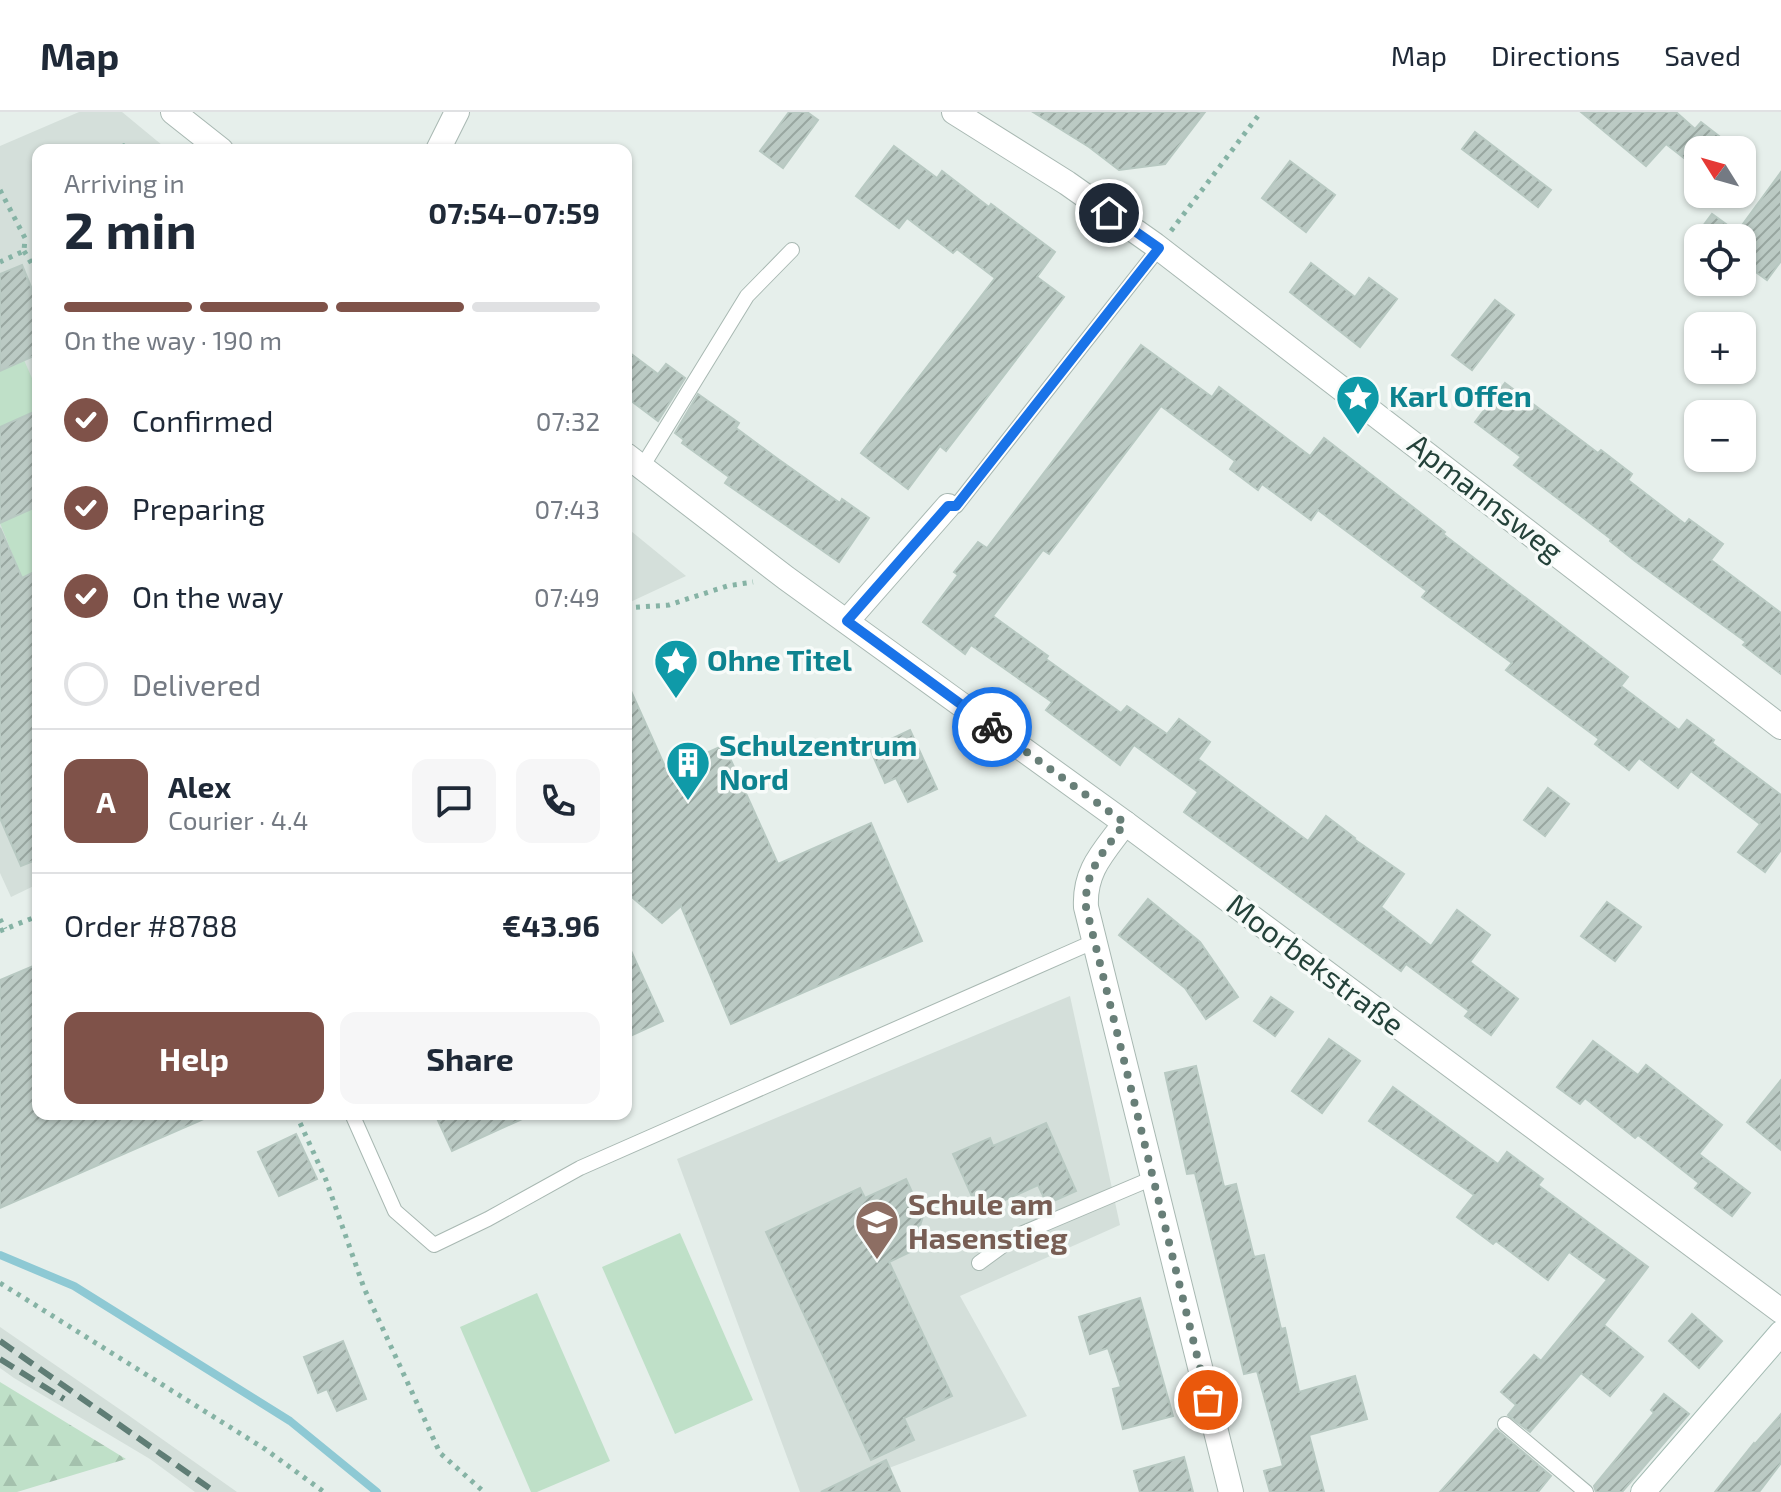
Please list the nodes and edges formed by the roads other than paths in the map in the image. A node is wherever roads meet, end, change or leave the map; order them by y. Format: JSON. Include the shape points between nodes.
{"nodes":[{"id":1,"x":173,"y":112,"type":"edge"},
{"id":2,"x":457,"y":112,"type":"edge"},
{"id":3,"x":954,"y":112,"type":"edge"},
{"id":4,"x":213,"y":144,"type":"edge"},
{"id":5,"x":441,"y":144,"type":"edge"},
{"id":6,"x":1159,"y":248,"type":"junction"},
{"id":7,"x":792,"y":250,"type":"dead end"},
{"id":8,"x":634,"y":461,"type":"edge"},
{"id":9,"x":948,"y":506,"type":"joint"},
{"id":10,"x":847,"y":621,"type":"junction"},
{"id":11,"x":1781,"y":727,"type":"edge"},
{"id":12,"x":1125,"y":823,"type":"junction"},
{"id":13,"x":1093,"y":942,"type":"junction"},
{"id":14,"x":355,"y":1120,"type":"edge"},
{"id":15,"x":1153,"y":1178,"type":"junction"},
{"id":16,"x":979,"y":1263,"type":"dead end"},
{"id":17,"x":1781,"y":1311,"type":"edge"},
{"id":18,"x":1781,"y":1333,"type":"edge"},
{"id":19,"x":1505,"y":1424,"type":"dead end"},
{"id":20,"x":1231,"y":1492,"type":"edge"},
{"id":21,"x":1586,"y":1492,"type":"edge"},
{"id":22,"x":1643,"y":1492,"type":"edge"}],
"edges":[{"from":1,"to":4,"type":"street"},
{"from":2,"to":5,"type":"street"},
{"from":3,"to":6,"type":"street","name":"Apmannsweg"},
{"from":6,"to":9,"type":"lane","via":[[956,506]]},
{"from":6,"to":11,"type":"street","name":"Apmannsweg"},
{"from":7,"to":8,"type":"lane","via":[[747,296]]},
{"from":8,"to":10,"type":"street","name":"Moorbekstraße"},
{"from":9,"to":10,"type":"street"},
{"from":10,"to":12,"type":"street","name":"Moorbekstraße"},
{"from":12,"to":13,"type":"street","via":[[1087,880]]},
{"from":12,"to":17,"type":"street","name":"Moorbekstraße"},
{"from":13,"to":14,"type":"lane","via":[[580,1168],[434,1245],[395,1211]]},
{"from":13,"to":15,"type":"street"},
{"from":15,"to":16,"type":"lane","via":[[1016,1236]]},
{"from":15,"to":20,"type":"street"},
{"from":18,"to":22,"type":"street"},
{"from":19,"to":21,"type":"lane"}]}
